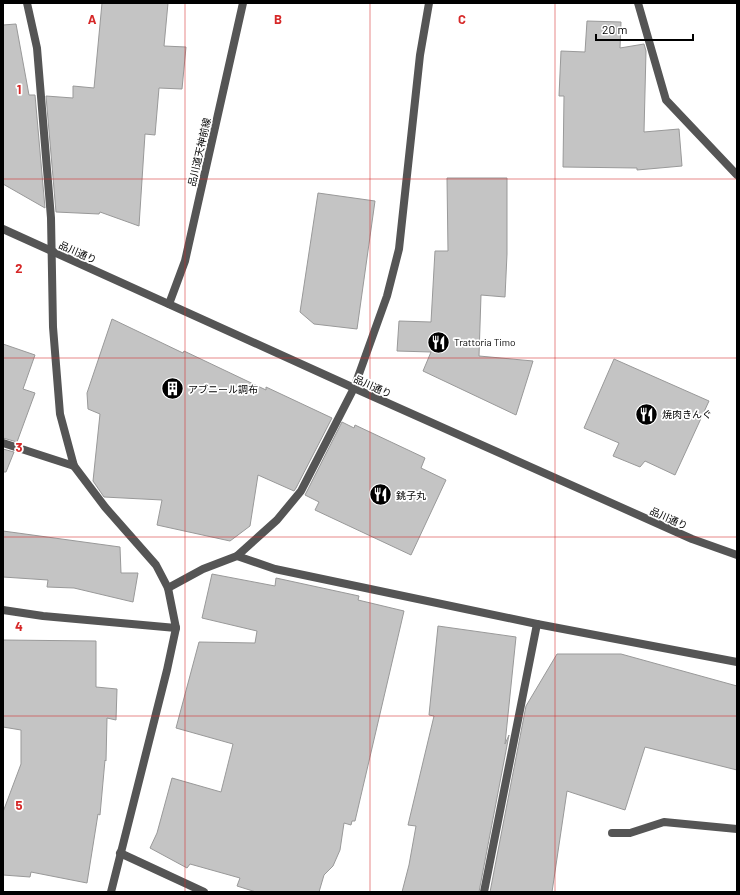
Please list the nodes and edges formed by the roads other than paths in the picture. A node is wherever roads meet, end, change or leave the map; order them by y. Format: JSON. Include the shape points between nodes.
{"nodes":[{"id":1,"x":27,"y":3,"type":"edge"},
{"id":2,"x":243,"y":3,"type":"edge"},
{"id":3,"x":429,"y":3,"type":"edge"},
{"id":4,"x":638,"y":3,"type":"edge"},
{"id":5,"x":737,"y":175,"type":"edge"},
{"id":6,"x":3,"y":229,"type":"edge"},
{"id":7,"x":52,"y":252,"type":"junction"},
{"id":8,"x":169,"y":304,"type":"junction"},
{"id":9,"x":354,"y":388,"type":"junction"},
{"id":10,"x":3,"y":443,"type":"edge"},
{"id":11,"x":74,"y":466,"type":"junction"},
{"id":12,"x":737,"y":555,"type":"edge"},
{"id":13,"x":237,"y":556,"type":"junction"},
{"id":14,"x":168,"y":588,"type":"junction"},
{"id":15,"x":3,"y":610,"type":"edge"},
{"id":16,"x":536,"y":624,"type":"junction"},
{"id":17,"x":176,"y":628,"type":"junction"},
{"id":18,"x":737,"y":662,"type":"edge"},
{"id":19,"x":737,"y":829,"type":"edge"},
{"id":20,"x":612,"y":834,"type":"dead end"},
{"id":21,"x":120,"y":853,"type":"junction"},
{"id":22,"x":111,"y":892,"type":"edge"},
{"id":23,"x":204,"y":892,"type":"edge"},
{"id":24,"x":484,"y":892,"type":"edge"}],
"edges":[{"from":1,"to":7,"type":"street","via":[[37,48],[52,218]]},
{"from":2,"to":8,"type":"street","name":"品川道天神前線","via":[[185,261]]},
{"from":3,"to":9,"type":"street","via":[[420,55],[399,249],[387,296]]},
{"from":4,"to":5,"type":"street","via":[[666,100]]},
{"from":6,"to":7,"type":"street","name":"品川通り"},
{"from":7,"to":8,"type":"street","name":"品川通り"},
{"from":7,"to":11,"type":"street","via":[[53,327],[60,414]]},
{"from":8,"to":9,"type":"street","name":"品川通り"},
{"from":9,"to":12,"type":"street","name":"品川通り","via":[[692,539]]},
{"from":9,"to":13,"type":"street","via":[[301,491],[277,520]]},
{"from":10,"to":11,"type":"street"},
{"from":11,"to":14,"type":"street","via":[[105,507],[156,565]]},
{"from":13,"to":14,"type":"street","via":[[202,568]]},
{"from":13,"to":16,"type":"street","via":[[275,569]]},
{"from":14,"to":17,"type":"street"},
{"from":15,"to":17,"type":"street"},
{"from":16,"to":18,"type":"street"},
{"from":16,"to":24,"type":"street"},
{"from":17,"to":21,"type":"street"},
{"from":19,"to":20,"type":"street","via":[[664,822],[630,834]]},
{"from":21,"to":22,"type":"street"},
{"from":21,"to":23,"type":"street"}]}
